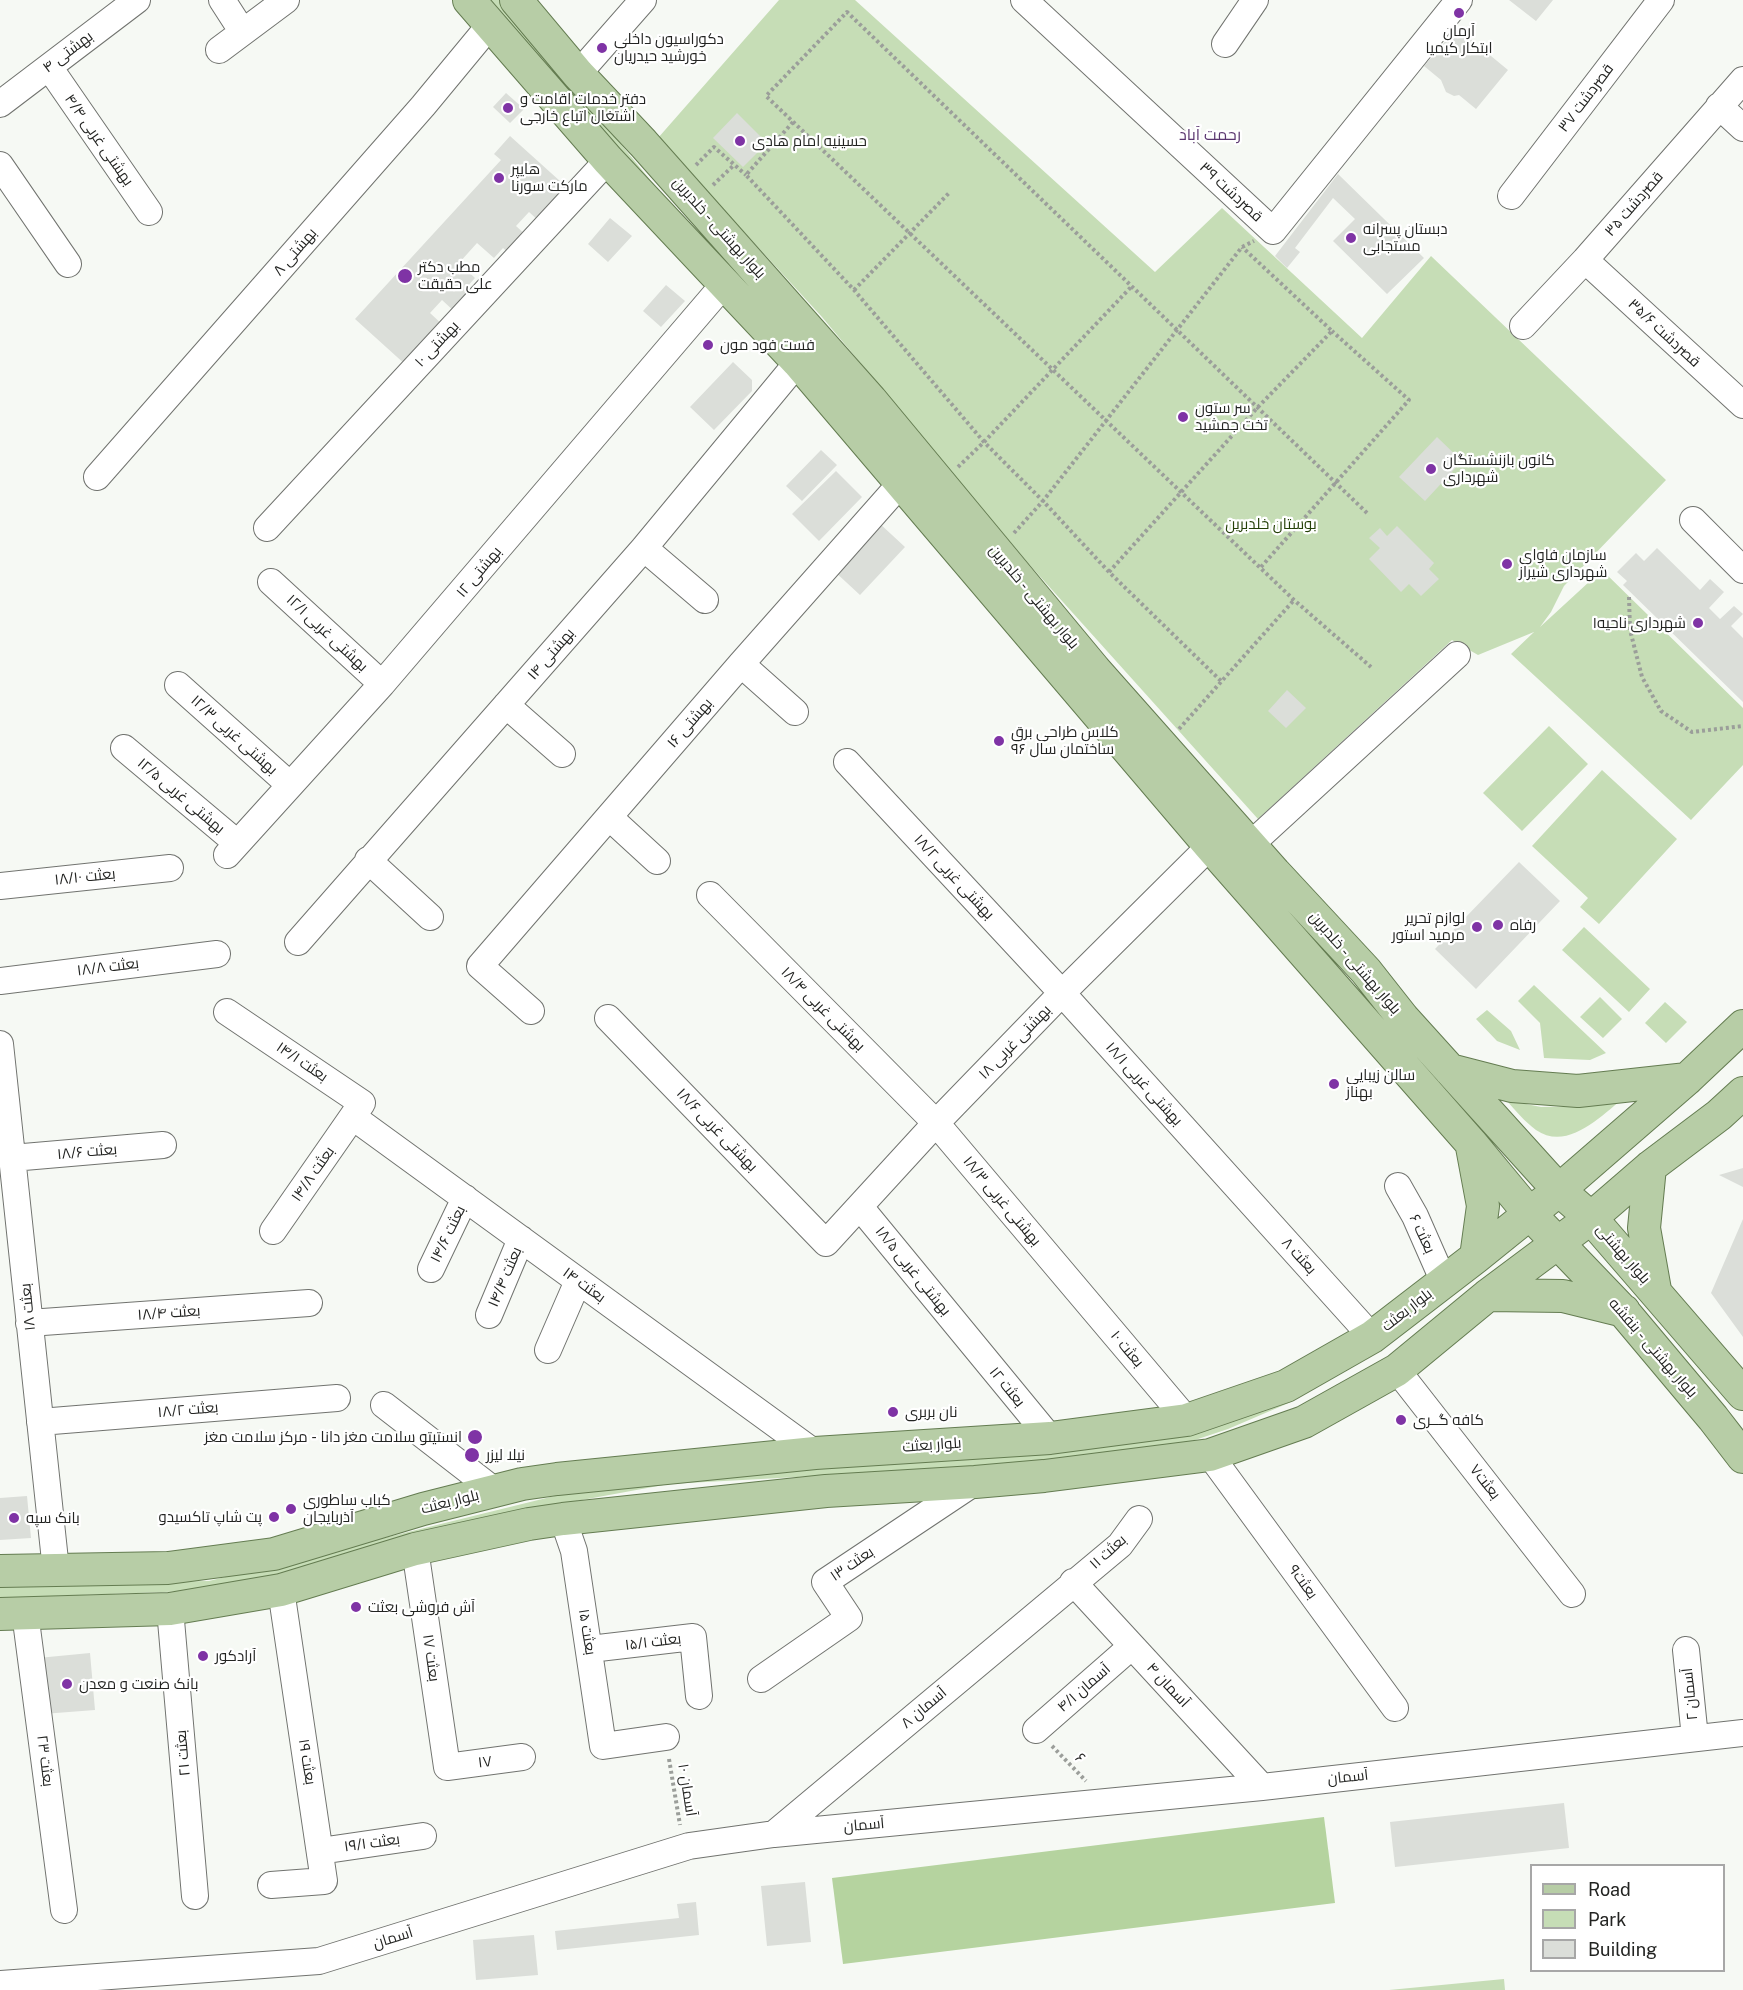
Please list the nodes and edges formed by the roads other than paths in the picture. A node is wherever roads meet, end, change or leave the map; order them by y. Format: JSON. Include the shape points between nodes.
{"nodes":[{"id":1,"x":137,"y":0,"type":"edge"},
{"id":2,"x":222,"y":0,"type":"edge"},
{"id":3,"x":286,"y":0,"type":"edge"},
{"id":4,"x":469,"y":0,"type":"edge"},
{"id":5,"x":516,"y":0,"type":"edge"},
{"id":6,"x":643,"y":0,"type":"edge"},
{"id":7,"x":1024,"y":0,"type":"edge"},
{"id":8,"x":1255,"y":0,"type":"edge"},
{"id":9,"x":1459,"y":0,"type":"edge"},
{"id":10,"x":1661,"y":0,"type":"edge"},
{"id":11,"x":490,"y":25,"type":"junction"},
{"id":12,"x":242,"y":31,"type":"junction"},
{"id":13,"x":1225,"y":44,"type":"dead end"},
{"id":14,"x":219,"y":50,"type":"dead end"},
{"id":15,"x":49,"y":67,"type":"junction"},
{"id":16,"x":578,"y":75,"type":"junction"},
{"id":17,"x":1743,"y":80,"type":"edge"},
{"id":18,"x":0,"y":104,"type":"edge"},
{"id":19,"x":1719,"y":106,"type":"junction"},
{"id":20,"x":1743,"y":128,"type":"edge"},
{"id":21,"x":608,"y":160,"type":"junction"},
{"id":22,"x":0,"y":165,"type":"edge"},
{"id":23,"x":1511,"y":196,"type":"dead end"},
{"id":24,"x":705,"y":198,"type":"junction"},
{"id":25,"x":149,"y":212,"type":"dead end"},
{"id":26,"x":677,"y":232,"type":"junction"},
{"id":27,"x":1585,"y":260,"type":"junction"},
{"id":28,"x":68,"y":264,"type":"dead end"},
{"id":29,"x":725,"y":283,"type":"junction"},
{"id":30,"x":1522,"y":326,"type":"dead end"},
{"id":31,"x":798,"y":362,"type":"junction"},
{"id":32,"x":1743,"y":405,"type":"edge"},
{"id":33,"x":97,"y":477,"type":"dead end"},
{"id":34,"x":902,"y":482,"type":"junction"},
{"id":35,"x":1693,"y":520,"type":"dead end"},
{"id":36,"x":267,"y":528,"type":"dead end"},
{"id":37,"x":644,"y":548,"type":"junction"},
{"id":38,"x":1743,"y":570,"type":"edge"},
{"id":39,"x":271,"y":582,"type":"dead end"},
{"id":40,"x":705,"y":600,"type":"dead end"},
{"id":41,"x":1457,"y":656,"type":"dead end"},
{"id":42,"x":741,"y":664,"type":"junction"},
{"id":43,"x":382,"y":684,"type":"junction"},
{"id":44,"x":178,"y":685,"type":"dead end"},
{"id":45,"x":506,"y":705,"type":"junction"},
{"id":46,"x":795,"y":712,"type":"dead end"},
{"id":47,"x":124,"y":748,"type":"dead end"},
{"id":48,"x":562,"y":754,"type":"dead end"},
{"id":49,"x":847,"y":762,"type":"dead end"},
{"id":50,"x":290,"y":785,"type":"junction"},
{"id":51,"x":609,"y":817,"type":"junction"},
{"id":52,"x":1210,"y":846,"type":"junction"},
{"id":53,"x":1250,"y":846,"type":"junction"},
{"id":54,"x":232,"y":849,"type":"joint"},
{"id":55,"x":368,"y":860,"type":"junction"},
{"id":56,"x":657,"y":861,"type":"dead end"},
{"id":57,"x":170,"y":868,"type":"dead end"},
{"id":58,"x":0,"y":886,"type":"edge"},
{"id":59,"x":710,"y":895,"type":"dead end"},
{"id":60,"x":430,"y":917,"type":"dead end"},
{"id":61,"x":298,"y":942,"type":"dead end"},
{"id":62,"x":217,"y":954,"type":"dead end"},
{"id":63,"x":0,"y":981,"type":"edge"},
{"id":64,"x":1062,"y":993,"type":"junction"},
{"id":65,"x":531,"y":1011,"type":"dead end"},
{"id":66,"x":227,"y":1012,"type":"dead end"},
{"id":67,"x":608,"y":1018,"type":"dead end"},
{"id":68,"x":1403,"y":1018,"type":"junction"},
{"id":69,"x":1743,"y":1026,"type":"edge"},
{"id":70,"x":1381,"y":1039,"type":"junction"},
{"id":71,"x":0,"y":1044,"type":"edge"},
{"id":72,"x":1450,"y":1070,"type":"junction"},
{"id":73,"x":1687,"y":1079,"type":"junction"},
{"id":74,"x":1743,"y":1093,"type":"edge"},
{"id":75,"x":1731,"y":1115,"type":"edge"},
{"id":76,"x":353,"y":1117,"type":"junction"},
{"id":77,"x":936,"y":1123,"type":"junction"},
{"id":78,"x":1471,"y":1143,"type":"junction"},
{"id":79,"x":163,"y":1145,"type":"dead end"},
{"id":80,"x":12,"y":1158,"type":"junction"},
{"id":81,"x":1650,"y":1167,"type":"junction"},
{"id":82,"x":1226,"y":1175,"type":"joint"},
{"id":83,"x":1398,"y":1186,"type":"dead end"},
{"id":84,"x":1559,"y":1190,"type":"junction"},
{"id":85,"x":465,"y":1198,"type":"junction"},
{"id":86,"x":860,"y":1208,"type":"junction"},
{"id":87,"x":1529,"y":1213,"type":"junction"},
{"id":88,"x":1591,"y":1218,"type":"junction"},
{"id":89,"x":273,"y":1231,"type":"dead end"},
{"id":90,"x":521,"y":1239,"type":"junction"},
{"id":91,"x":826,"y":1243,"type":"joint"},
{"id":92,"x":1558,"y":1244,"type":"junction"},
{"id":93,"x":1476,"y":1257,"type":"junction"},
{"id":94,"x":431,"y":1269,"type":"dead end"},
{"id":95,"x":1067,"y":1278,"type":"joint"},
{"id":96,"x":578,"y":1281,"type":"junction"},
{"id":97,"x":1444,"y":1282,"type":"junction"},
{"id":98,"x":1655,"y":1290,"type":"junction"},
{"id":99,"x":1488,"y":1295,"type":"junction"},
{"id":100,"x":309,"y":1303,"type":"dead end"},
{"id":101,"x":1624,"y":1312,"type":"junction"},
{"id":102,"x":489,"y":1315,"type":"dead end"},
{"id":103,"x":29,"y":1323,"type":"junction"},
{"id":104,"x":965,"y":1335,"type":"joint"},
{"id":105,"x":1372,"y":1337,"type":"junction"},
{"id":106,"x":548,"y":1350,"type":"dead end"},
{"id":107,"x":1397,"y":1370,"type":"junction"},
{"id":108,"x":1293,"y":1383,"type":"junction"},
{"id":109,"x":1743,"y":1394,"type":"edge"},
{"id":110,"x":337,"y":1398,"type":"dead end"},
{"id":111,"x":384,"y":1405,"type":"dead end"},
{"id":112,"x":1310,"y":1419,"type":"junction"},
{"id":113,"x":1187,"y":1420,"type":"junction"},
{"id":114,"x":40,"y":1422,"type":"junction"},
{"id":115,"x":1050,"y":1438,"type":"junction"},
{"id":116,"x":815,"y":1453,"type":"junction"},
{"id":117,"x":1210,"y":1455,"type":"junction"},
{"id":118,"x":1743,"y":1457,"type":"edge"},
{"id":119,"x":557,"y":1479,"type":"junction"},
{"id":120,"x":975,"y":1482,"type":"junction"},
{"id":121,"x":495,"y":1491,"type":"junction"},
{"id":122,"x":563,"y":1519,"type":"junction"},
{"id":123,"x":1139,"y":1519,"type":"dead end"},
{"id":124,"x":415,"y":1549,"type":"junction"},
{"id":125,"x":56,"y":1570,"type":"junction"},
{"id":126,"x":0,"y":1571,"type":"edge"},
{"id":127,"x":1073,"y":1582,"type":"junction"},
{"id":128,"x":280,"y":1590,"type":"junction"},
{"id":129,"x":1572,"y":1594,"type":"dead end"},
{"id":130,"x":170,"y":1609,"type":"junction"},
{"id":131,"x":13,"y":1613,"type":"edge"},
{"id":132,"x":1132,"y":1646,"type":"junction"},
{"id":133,"x":590,"y":1649,"type":"junction"},
{"id":134,"x":1686,"y":1650,"type":"dead end"},
{"id":135,"x":761,"y":1679,"type":"dead end"},
{"id":136,"x":699,"y":1696,"type":"dead end"},
{"id":137,"x":1395,"y":1708,"type":"dead end"},
{"id":138,"x":1036,"y":1730,"type":"road end"},
{"id":139,"x":1743,"y":1733,"type":"edge"},
{"id":140,"x":666,"y":1737,"type":"road end"},
{"id":141,"x":1695,"y":1738,"type":"junction"},
{"id":142,"x":522,"y":1757,"type":"dead end"},
{"id":143,"x":447,"y":1767,"type":"joint"},
{"id":144,"x":1262,"y":1787,"type":"junction"},
{"id":145,"x":774,"y":1834,"type":"junction"},
{"id":146,"x":423,"y":1836,"type":"dead end"},
{"id":147,"x":320,"y":1851,"type":"junction"},
{"id":148,"x":271,"y":1885,"type":"dead end"},
{"id":149,"x":195,"y":1896,"type":"dead end"},
{"id":150,"x":64,"y":1910,"type":"dead end"},
{"id":151,"x":0,"y":1984,"type":"edge"}],
"edges":[{"from":1,"to":15,"type":"street","name":"۴ بهشتی"},
{"from":2,"to":12,"type":"street"},
{"from":3,"to":12,"type":"street"},
{"from":4,"to":11,"type":"main road","name":"بلوار بهشتی - خلدبرین"},
{"from":5,"to":16,"type":"main road","name":"بلوار بهشتی - خلدبرین"},
{"from":6,"to":16,"type":"street"},
{"from":7,"to":9,"type":"street","name":"قصردشت ۳۹","via":[[1273,231]]},
{"from":8,"to":13,"type":"street"},
{"from":10,"to":23,"type":"street","name":"قصردشت ۳۷"},
{"from":11,"to":21,"type":"main road","name":"بلوار بهشتی - خلدبرین"},
{"from":11,"to":33,"type":"street","name":"۸ بهشتی"},
{"from":12,"to":14,"type":"street"},
{"from":15,"to":18,"type":"street","name":"۴ بهشتی"},
{"from":15,"to":25,"type":"street","name":"۴/۴ بهشتی غربی"},
{"from":16,"to":24,"type":"main road","name":"بلوار بهشتی - خلدبرین"},
{"from":17,"to":19,"type":"street","name":"قصردشت ۳۵"},
{"from":19,"to":20,"type":"street"},
{"from":19,"to":27,"type":"street","name":"قصردشت ۳۵"},
{"from":21,"to":26,"type":"main road","name":"بلوار بهشتی - خلدبرین"},
{"from":21,"to":36,"type":"street","name":"۱۰ بهشتی"},
{"from":22,"to":28,"type":"street"},
{"from":24,"to":26,"type":"main road"},
{"from":24,"to":53,"type":"main road","name":"بلوار بهشتی - خلدبرین","via":[[1095,670]]},
{"from":26,"to":29,"type":"main road","name":"بلوار بهشتی - خلدبرین"},
{"from":27,"to":30,"type":"street","name":"قصردشت ۳۵"},
{"from":27,"to":32,"type":"street","name":"قصردشت ۳۵/۶"},
{"from":29,"to":31,"type":"main road","name":"بلوار بهشتی - خلدبرین"},
{"from":29,"to":43,"type":"street","name":"۱۲ بهشتی"},
{"from":31,"to":34,"type":"main road","name":"بلوار بهشتی - خلدبرین"},
{"from":31,"to":37,"type":"street","name":"۱۴ بهشتی"},
{"from":34,"to":42,"type":"street","name":"۱۶ بهشتی"},
{"from":34,"to":52,"type":"main road","name":"بلوار بهشتی - خلدبرین"},
{"from":35,"to":38,"type":"street"},
{"from":37,"to":40,"type":"street"},
{"from":37,"to":45,"type":"street","name":"۱۴ بهشتی"},
{"from":39,"to":43,"type":"street","name":"۱۲/۱ بهشتی غربی"},
{"from":41,"to":53,"type":"street"},
{"from":42,"to":46,"type":"street"},
{"from":42,"to":51,"type":"street","name":"۱۶ بهشتی"},
{"from":43,"to":50,"type":"street","name":"۱۲ بهشتی"},
{"from":44,"to":50,"type":"street","name":"۱۲/۳ بهشتی غربی"},
{"from":45,"to":48,"type":"street"},
{"from":45,"to":55,"type":"street","name":"۱۴ بهشتی"},
{"from":47,"to":54,"type":"street","name":"۱۲/۵ بهشتی غربی"},
{"from":49,"to":64,"type":"street","name":"بهشتی غربی ۱۸/۲"},
{"from":50,"to":54,"type":"street","name":"۱۲ بهشتی"},
{"from":51,"to":56,"type":"street"},
{"from":51,"to":65,"type":"street","name":"۱۶ بهشتی","via":[[480,966]]},
{"from":52,"to":64,"type":"street","name":"بهشتی غربی ۱۸"},
{"from":52,"to":70,"type":"main road","name":"بلوار بهشتی - خلدبرین"},
{"from":53,"to":68,"type":"main road","name":"بلوار بهشتی - خلدبرین","via":[[1366,971]]},
{"from":55,"to":60,"type":"street"},
{"from":55,"to":61,"type":"street","name":"۱۴ بهشتی"},
{"from":57,"to":58,"type":"street","name":"۱۸/۱۰ بعثت"},
{"from":59,"to":77,"type":"street","name":"بهشتی غربی ۱۸/۴"},
{"from":62,"to":63,"type":"street","name":"۱۸/۸ بعثت"},
{"from":64,"to":77,"type":"street","name":"بهشتی غربی ۱۸"},
{"from":64,"to":82,"type":"street","name":"بهشتی غربی ۱۸/۱"},
{"from":66,"to":76,"type":"street","name":"۱۴/۱ بعثت","via":[[362,1103]]},
{"from":67,"to":91,"type":"street","name":"بهشتی غربی ۱۸/۶"},
{"from":68,"to":70,"type":"main road"},
{"from":68,"to":72,"type":"main road","name":"بلوار بهشتی - خلدبرین"},
{"from":69,"to":73,"type":"main road","name":"بلوار بعثت"},
{"from":70,"to":78,"type":"main road","name":"بلوار بهشتی - خلدبرین"},
{"from":71,"to":80,"type":"street","name":"بعثت ۱۸"},
{"from":72,"to":73,"type":"main road","via":[[1512,1086],[1578,1091]]},
{"from":72,"to":84,"type":"main road","name":"بلوار بهشتی - خلدبرین"},
{"from":73,"to":84,"type":"main road","name":"بلوار بعثت"},
{"from":74,"to":75,"type":"main road"},
{"from":75,"to":81,"type":"main road"},
{"from":76,"to":85,"type":"street","name":"بعثت ۱۴"},
{"from":76,"to":89,"type":"street","name":"۱۴/۸ بعثت"},
{"from":77,"to":86,"type":"street","name":"بهشتی غربی ۱۸"},
{"from":77,"to":95,"type":"street","name":"بهشتی غربی ۱۸/۳"},
{"from":78,"to":87,"type":"main road"},
{"from":78,"to":93,"type":"main road","via":[[1483,1206]]},
{"from":79,"to":80,"type":"street","name":"۱۸/۶ بعثت"},
{"from":80,"to":103,"type":"street","name":"بعثت ۱۸"},
{"from":81,"to":88,"type":"main road"},
{"from":81,"to":98,"type":"main road","via":[[1644,1228]]},
{"from":82,"to":105,"type":"street","name":"۸ بعثت"},
{"from":83,"to":97,"type":"street","name":"۶ بعثت"},
{"from":84,"to":87,"type":"main road","name":"بلوار بعثت"},
{"from":84,"to":88,"type":"main road","name":"بلوار بهشتی"},
{"from":85,"to":90,"type":"street","name":"بعثت ۱۴"},
{"from":85,"to":94,"type":"street","name":"۱۴/۶ بعثت"},
{"from":86,"to":91,"type":"street","name":"بهشتی غربی ۱۸"},
{"from":86,"to":104,"type":"street","name":"بهشتی غربی ۱۸/۵"},
{"from":87,"to":92,"type":"main road","name":"بلوار بهشتی - بنفشه"},
{"from":87,"to":93,"type":"main road","name":"بلوار بعثت"},
{"from":88,"to":92,"type":"main road"},
{"from":88,"to":98,"type":"main road","name":"بلوار بهشتی"},
{"from":90,"to":96,"type":"street","name":"بعثت ۱۴"},
{"from":90,"to":102,"type":"street","name":"۱۴/۴ بعثت"},
{"from":92,"to":99,"type":"main road"},
{"from":92,"to":101,"type":"main road","name":"بلوار بهشتی - بنفشه"},
{"from":93,"to":97,"type":"main road","name":"بلوار بعثت"},
{"from":95,"to":113,"type":"street","name":"۱۰ بعثت"},
{"from":96,"to":106,"type":"street"},
{"from":96,"to":116,"type":"street","name":"بعثت ۱۴"},
{"from":97,"to":105,"type":"main road","name":"بلوار بعثت"},
{"from":98,"to":109,"type":"main road"},
{"from":99,"to":101,"type":"main road","via":[[1563,1296]]},
{"from":99,"to":107,"type":"main road"},
{"from":100,"to":103,"type":"street","name":"۱۸/۴ بعثت"},
{"from":101,"to":118,"type":"main road","name":"بلوار بهشتی - بنفشه"},
{"from":103,"to":114,"type":"street","name":"بعثت ۱۸"},
{"from":104,"to":115,"type":"street","name":"۱۲ بعثت"},
{"from":105,"to":108,"type":"main road","name":"بلوار بعثت"},
{"from":107,"to":112,"type":"main road"},
{"from":107,"to":129,"type":"street","name":"بعثت۷"},
{"from":108,"to":112,"type":"main road"},
{"from":108,"to":113,"type":"main road","name":"بلوار بعثت"},
{"from":110,"to":114,"type":"street","name":"۱۸/۲ بعثت"},
{"from":111,"to":121,"type":"street"},
{"from":112,"to":117,"type":"main road"},
{"from":113,"to":115,"type":"main road","name":"بلوار بعثت"},
{"from":114,"to":125,"type":"street","name":"بعثت ۱۸"},
{"from":115,"to":116,"type":"main road","name":"بلوار بعثت"},
{"from":116,"to":119,"type":"main road","name":"بلوار بعثت"},
{"from":117,"to":120,"type":"main road"},
{"from":117,"to":137,"type":"street","name":"بعثت۹"},
{"from":119,"to":121,"type":"main road","name":"بلوار بعثت"},
{"from":119,"to":122,"type":"main road"},
{"from":120,"to":122,"type":"main road","via":[[814,1492]]},
{"from":120,"to":135,"type":"street","name":"۱۳ بعثت","via":[[825,1582],[849,1618]]},
{"from":121,"to":125,"type":"main road","name":"بلوار بعثت","via":[[274,1554],[168,1568]]},
{"from":122,"to":124,"type":"main road"},
{"from":122,"to":133,"type":"street","name":"بعثت ۱۵","via":[[574,1551]]},
{"from":123,"to":127,"type":"street","name":"۱۱ بعثت","via":[[1120,1545]]},
{"from":124,"to":128,"type":"main road"},
{"from":124,"to":143,"type":"street","name":"بعثت ۱۷"},
{"from":125,"to":126,"type":"main road","name":"بلوار بعثت"},
{"from":127,"to":132,"type":"street","name":"۴ آسمان"},
{"from":127,"to":145,"type":"street","name":"۸ آسمان"},
{"from":128,"to":130,"type":"main road"},
{"from":128,"to":147,"type":"street","name":"بعثت ۱۹"},
{"from":130,"to":131,"type":"main road"},
{"from":130,"to":149,"type":"street","name":"۲۱ بعثت"},
{"from":131,"to":150,"type":"street","name":"۲۳ بعثت"},
{"from":132,"to":138,"type":"street","name":"۴/۱ آسمان"},
{"from":132,"to":144,"type":"street","name":"۴ آسمان"},
{"from":133,"to":136,"type":"street","name":"۱۵/۱ بعثت","via":[[693,1637]]},
{"from":133,"to":140,"type":"street","name":"بعثت ۱۵","via":[[603,1746]]},
{"from":134,"to":141,"type":"street","name":"۲ آسمان"},
{"from":139,"to":141,"type":"street","name":"آسمان"},
{"from":141,"to":144,"type":"street","name":"آسمان"},
{"from":142,"to":143,"type":"street","name":"۱۷"},
{"from":144,"to":145,"type":"street","name":"آسمان"},
{"from":145,"to":151,"type":"street","name":"آسمان","via":[[684,1847],[320,1961]]},
{"from":146,"to":147,"type":"street","name":"۱۹/۱ بعثت"},
{"from":147,"to":148,"type":"street","name":"بعثت ۱۹","via":[[324,1881]]}]}
